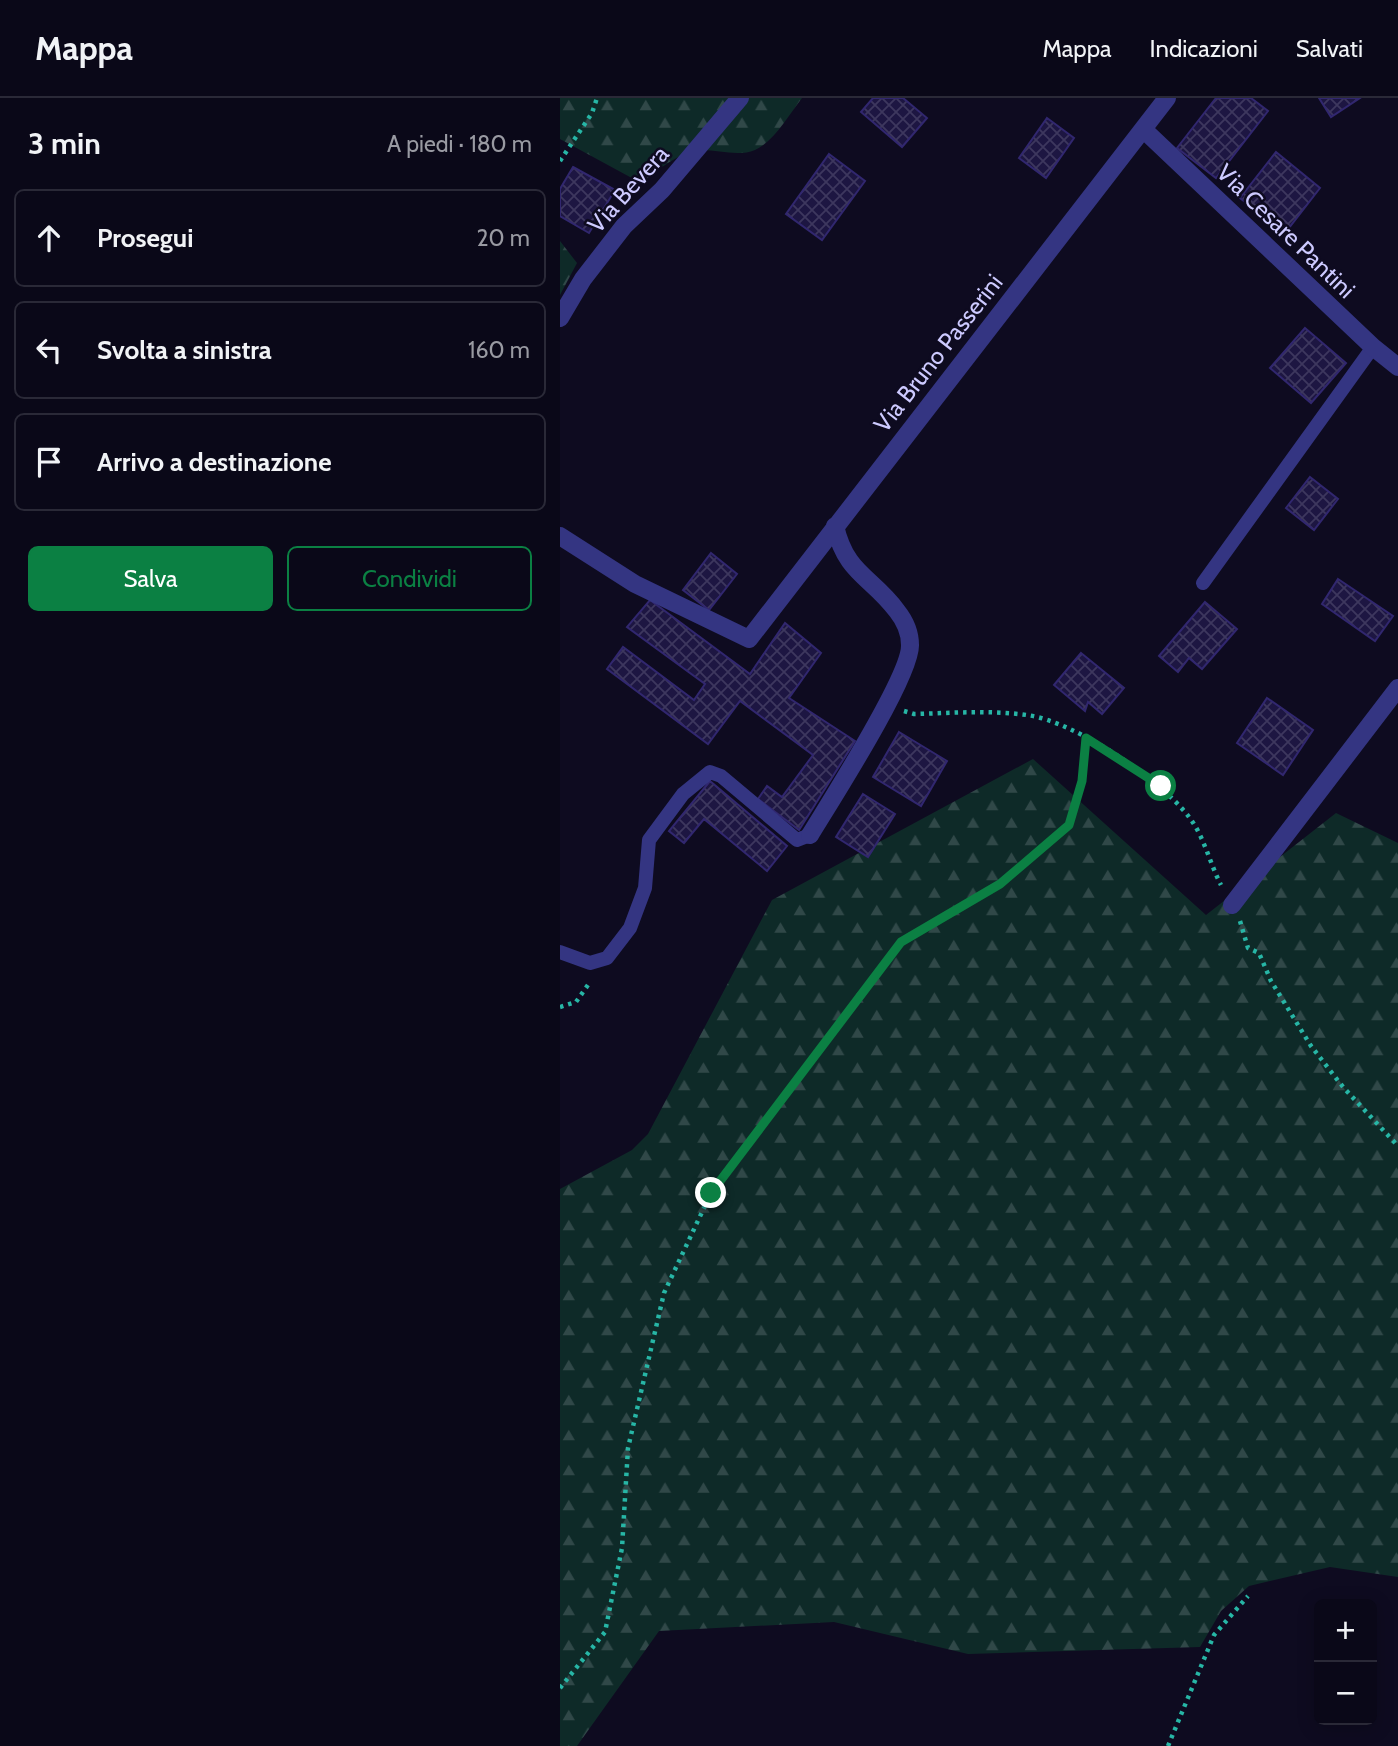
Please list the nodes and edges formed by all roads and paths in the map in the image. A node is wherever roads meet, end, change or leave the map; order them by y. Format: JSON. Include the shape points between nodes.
{"nodes":[{"id":1,"x":597,"y":98,"type":"edge"},
{"id":2,"x":740,"y":98,"type":"edge"},
{"id":3,"x":1167,"y":98,"type":"edge"},
{"id":4,"x":1143,"y":128,"type":"junction"},
{"id":5,"x":560,"y":161,"type":"edge"},
{"id":6,"x":560,"y":318,"type":"edge"},
{"id":7,"x":1373,"y":346,"type":"junction"},
{"id":8,"x":1398,"y":367,"type":"edge"},
{"id":9,"x":835,"y":526,"type":"junction"},
{"id":10,"x":560,"y":536,"type":"edge"},
{"id":11,"x":1203,"y":583,"type":"dead end"},
{"id":12,"x":1398,"y":688,"type":"edge"},
{"id":13,"x":889,"y":701,"type":"junction"},
{"id":14,"x":1086,"y":738,"type":"junction"},
{"id":15,"x":810,"y":835,"type":"joint"},
{"id":16,"x":1232,"y":905,"type":"junction"},
{"id":17,"x":560,"y":952,"type":"edge"},
{"id":18,"x":607,"y":958,"type":"junction"},
{"id":19,"x":560,"y":1007,"type":"edge"},
{"id":20,"x":1398,"y":1146,"type":"edge"},
{"id":21,"x":1248,"y":1597,"type":"dead end"},
{"id":22,"x":560,"y":1688,"type":"edge"},
{"id":23,"x":1168,"y":1746,"type":"edge"}],
"edges":[{"from":1,"to":5,"type":"path"},
{"from":2,"to":6,"type":"street","name":"Via Bevera","via":[[662,190],[624,226]]},
{"from":3,"to":4,"type":"street","name":"Via Bruno Passerini"},
{"from":4,"to":7,"type":"street","name":"Via Cesare Pantini"},
{"from":4,"to":9,"type":"street","name":"Via Bruno Passerini"},
{"from":7,"to":8,"type":"street","name":"Via Cesare Pantini"},
{"from":7,"to":11,"type":"lane"},
{"from":9,"to":10,"type":"street","name":"Via Bruno Passerini","via":[[749,639],[635,584]]},
{"from":9,"to":13,"type":"street","via":[[844,557],[907,626],[911,647]]},
{"from":12,"to":16,"type":"street"},
{"from":13,"to":14,"type":"path","via":[[915,715],[990,712],[1031,716]]},
{"from":13,"to":15,"type":"street"},
{"from":14,"to":16,"type":"path","via":[[1161,786],[1191,819]]},
{"from":14,"to":22,"type":"path","via":[[1082,781],[1069,825],[1000,884],[901,942],[711,1193],[661,1306],[628,1448],[622,1548],[606,1632]]},
{"from":15,"to":18,"type":"lane","via":[[797,840],[721,776],[710,772],[699,778],[649,840],[645,888],[630,928]]},
{"from":16,"to":20,"type":"path","via":[[1248,948],[1259,953],[1311,1046]]},
{"from":17,"to":18,"type":"lane","via":[[590,963]]},
{"from":18,"to":19,"type":"path","via":[[576,1002]]},
{"from":21,"to":23,"type":"path","via":[[1214,1635]]}]}
